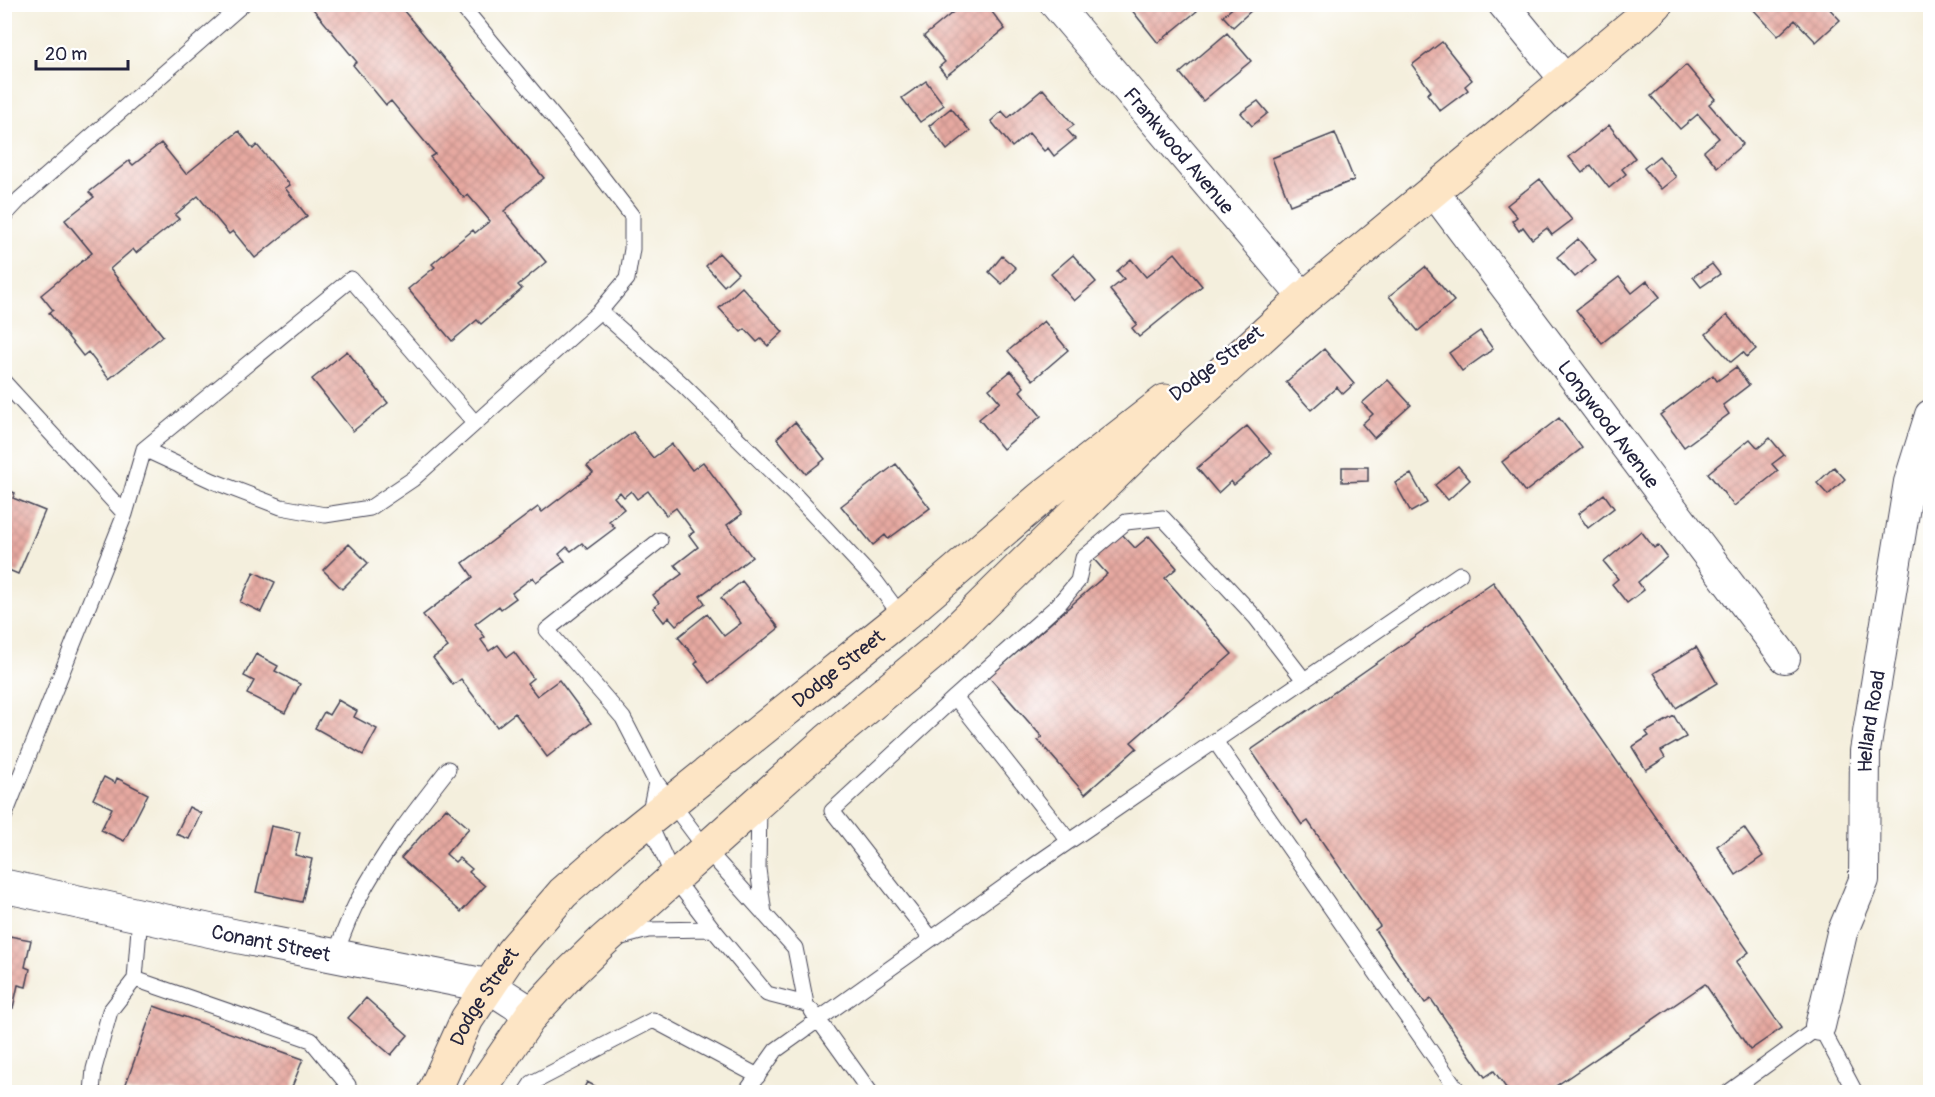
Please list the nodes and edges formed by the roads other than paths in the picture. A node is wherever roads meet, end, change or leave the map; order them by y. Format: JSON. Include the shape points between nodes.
{"nodes":[{"id":1,"x":243,"y":4,"type":"edge"},
{"id":2,"x":460,"y":4,"type":"edge"},
{"id":3,"x":1055,"y":4,"type":"edge"},
{"id":4,"x":1503,"y":4,"type":"edge"},
{"id":5,"x":1656,"y":4,"type":"edge"},
{"id":6,"x":1566,"y":81,"type":"junction"},
{"id":7,"x":1432,"y":191,"type":"junction"},
{"id":8,"x":4,"y":216,"type":"edge"},
{"id":9,"x":1304,"y":298,"type":"junction"},
{"id":10,"x":600,"y":311,"type":"junction"},
{"id":11,"x":4,"y":382,"type":"edge"},
{"id":12,"x":1930,"y":415,"type":"edge"},
{"id":13,"x":475,"y":423,"type":"junction"},
{"id":14,"x":144,"y":449,"type":"junction"},
{"id":15,"x":125,"y":514,"type":"junction"},
{"id":16,"x":660,"y":540,"type":"dead end"},
{"id":17,"x":1460,"y":574,"type":"dead end"},
{"id":18,"x":902,"y":617,"type":"junction"},
{"id":19,"x":1785,"y":658,"type":"dead end"},
{"id":20,"x":1304,"y":680,"type":"junction"},
{"id":21,"x":955,"y":697,"type":"junction"},
{"id":22,"x":1215,"y":741,"type":"junction"},
{"id":23,"x":448,"y":769,"type":"dead end"},
{"id":24,"x":759,"y":801,"type":"junction"},
{"id":25,"x":658,"y":802,"type":"junction"},
{"id":26,"x":4,"y":817,"type":"edge"},
{"id":27,"x":1069,"y":841,"type":"junction"},
{"id":28,"x":706,"y":849,"type":"junction"},
{"id":29,"x":674,"y":878,"type":"junction"},
{"id":30,"x":4,"y":886,"type":"edge"},
{"id":31,"x":764,"y":914,"type":"junction"},
{"id":32,"x":140,"y":916,"type":"junction"},
{"id":33,"x":713,"y":929,"type":"junction"},
{"id":34,"x":931,"y":938,"type":"junction"},
{"id":35,"x":603,"y":941,"type":"junction"},
{"id":36,"x":335,"y":955,"type":"junction"},
{"id":37,"x":135,"y":979,"type":"junction"},
{"id":38,"x":489,"y":986,"type":"junction"},
{"id":39,"x":806,"y":1004,"type":"junction"},
{"id":40,"x":532,"y":1014,"type":"junction"},
{"id":41,"x":818,"y":1019,"type":"junction"},
{"id":42,"x":1820,"y":1026,"type":"junction"},
{"id":43,"x":758,"y":1076,"type":"junction"},
{"id":44,"x":92,"y":1092,"type":"edge"},
{"id":45,"x":345,"y":1092,"type":"edge"},
{"id":46,"x":434,"y":1092,"type":"edge"},
{"id":47,"x":479,"y":1092,"type":"edge"},
{"id":48,"x":526,"y":1092,"type":"edge"},
{"id":49,"x":746,"y":1092,"type":"edge"},
{"id":50,"x":870,"y":1092,"type":"edge"},
{"id":51,"x":1459,"y":1092,"type":"edge"},
{"id":52,"x":1729,"y":1092,"type":"edge"},
{"id":53,"x":1856,"y":1092,"type":"edge"}],
"edges":[{"from":1,"to":8,"type":"lane"},
{"from":2,"to":10,"type":"lane","via":[[632,216],[627,279]]},
{"from":3,"to":9,"type":"street","name":"Frankwood Avenue"},
{"from":4,"to":6,"type":"street"},
{"from":5,"to":6,"type":"main road","name":"Dodge Street"},
{"from":6,"to":7,"type":"main road","name":"Dodge Street"},
{"from":7,"to":9,"type":"main road","name":"Dodge Street"},
{"from":7,"to":19,"type":"street","name":"Longwood Avenue"},
{"from":9,"to":18,"type":"main road","name":"Dodge Street","via":[[1131,426]]},
{"from":9,"to":24,"type":"main road","name":"Dodge Street","via":[[1173,417],[935,651]]},
{"from":10,"to":13,"type":"lane"},
{"from":10,"to":18,"type":"lane","via":[[680,382],[794,494],[876,582]]},
{"from":11,"to":15,"type":"lane"},
{"from":12,"to":42,"type":"street","name":"Hellard Road","via":[[1909,482],[1865,751],[1864,880],[1842,933]]},
{"from":13,"to":14,"type":"lane","via":[[412,479],[370,508],[325,515],[281,507]]},
{"from":13,"to":14,"type":"lane","via":[[351,279]]},
{"from":14,"to":15,"type":"lane"},
{"from":15,"to":26,"type":"lane"},
{"from":16,"to":25,"type":"lane","via":[[547,630],[624,718]]},
{"from":17,"to":20,"type":"lane"},
{"from":18,"to":25,"type":"main road","name":"Dodge Street"},
{"from":20,"to":21,"type":"lane","via":[[1256,618],[1163,518],[1126,522],[1083,558],[1078,581],[1058,605]]},
{"from":20,"to":22,"type":"lane"},
{"from":21,"to":27,"type":"lane"},
{"from":21,"to":34,"type":"lane","via":[[832,811]]},
{"from":22,"to":27,"type":"lane"},
{"from":22,"to":51,"type":"lane"},
{"from":23,"to":36,"type":"lane","via":[[382,860],[358,900]]},
{"from":24,"to":28,"type":"main road","name":"Dodge Street"},
{"from":24,"to":31,"type":"lane","via":[[758,869]]},
{"from":25,"to":28,"type":"lane"},
{"from":25,"to":29,"type":"lane"},
{"from":25,"to":38,"type":"main road","name":"Dodge Street","via":[[563,893],[512,952]]},
{"from":27,"to":34,"type":"lane"},
{"from":28,"to":29,"type":"main road","name":"Dodge Street"},
{"from":28,"to":31,"type":"lane"},
{"from":29,"to":33,"type":"lane"},
{"from":29,"to":35,"type":"main road","name":"Dodge Street"},
{"from":30,"to":32,"type":"street","name":"Conant Street"},
{"from":31,"to":39,"type":"lane","via":[[795,948]]},
{"from":32,"to":36,"type":"street","name":"Conant Street"},
{"from":32,"to":37,"type":"lane"},
{"from":33,"to":35,"type":"lane","via":[[648,930]]},
{"from":33,"to":39,"type":"lane","via":[[767,994]]},
{"from":34,"to":41,"type":"lane"},
{"from":35,"to":40,"type":"main road","name":"Dodge Street"},
{"from":36,"to":38,"type":"street","name":"Conant Street"},
{"from":37,"to":44,"type":"lane","via":[[110,1011],[94,1069]]},
{"from":37,"to":45,"type":"lane","via":[[311,1040],[348,1085]]},
{"from":38,"to":40,"type":"street","name":"Conant Street"},
{"from":38,"to":46,"type":"main road","name":"Dodge Street","via":[[467,1019]]},
{"from":39,"to":41,"type":"lane"},
{"from":40,"to":47,"type":"main road","name":"Dodge Street"},
{"from":41,"to":43,"type":"lane","via":[[776,1050]]},
{"from":41,"to":50,"type":"lane"},
{"from":42,"to":52,"type":"lane"},
{"from":42,"to":53,"type":"lane"},
{"from":43,"to":48,"type":"lane","via":[[653,1020],[532,1083]]},
{"from":43,"to":49,"type":"lane"}]}
